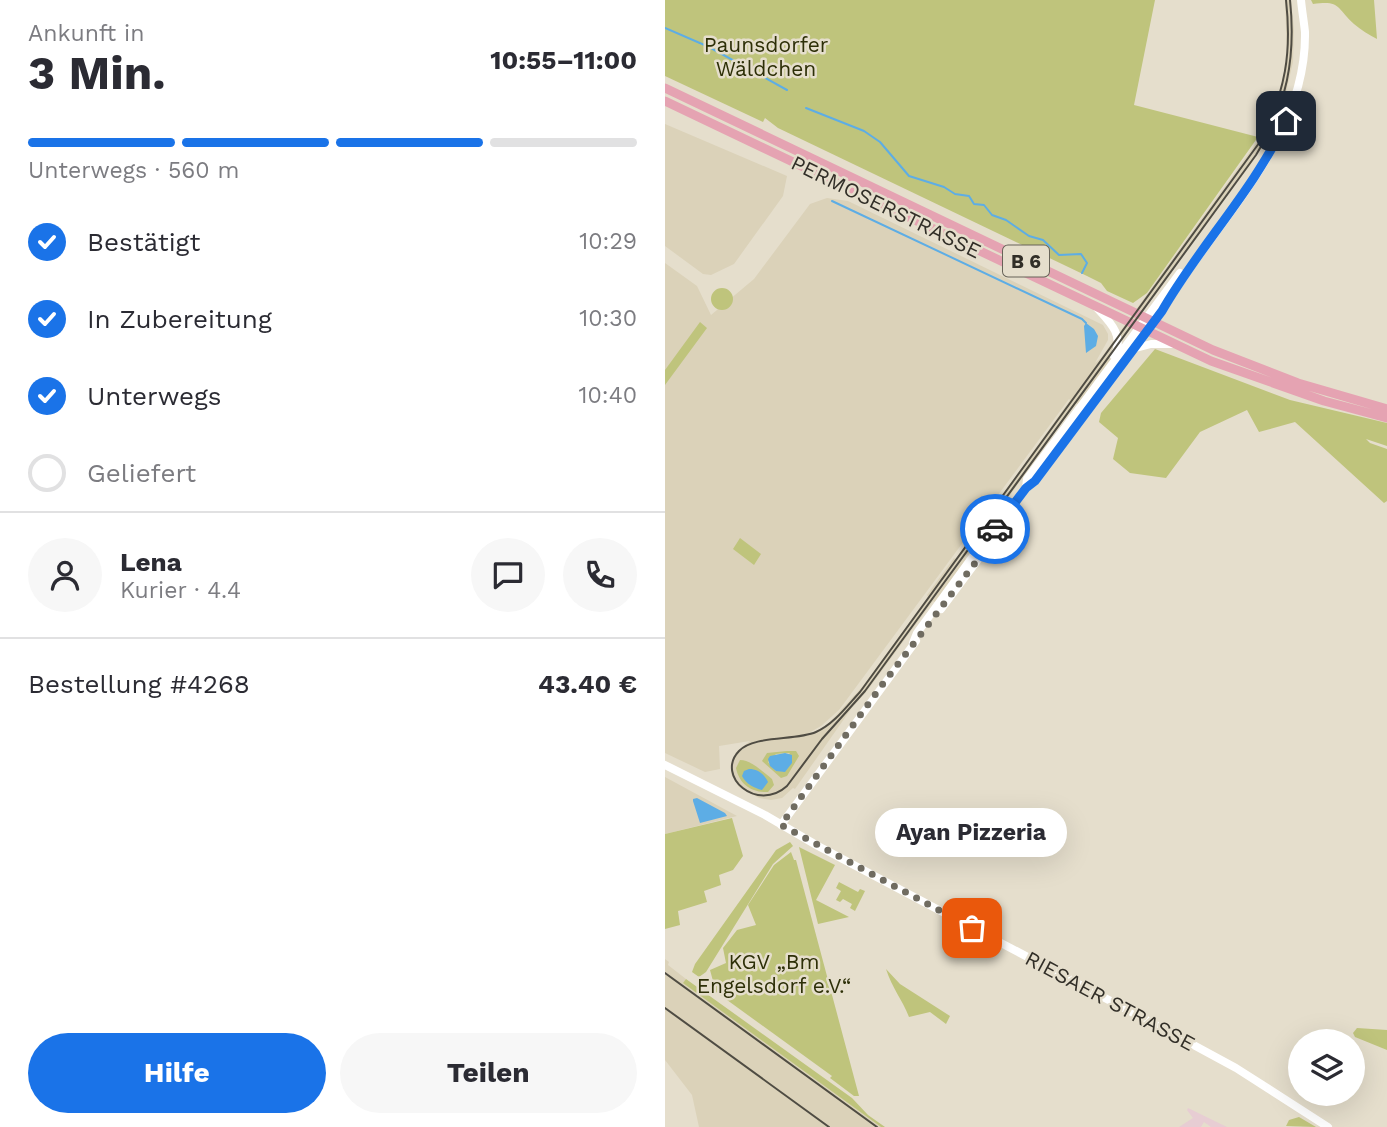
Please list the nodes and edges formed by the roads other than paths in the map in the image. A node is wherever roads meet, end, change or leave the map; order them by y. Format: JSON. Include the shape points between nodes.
{"nodes":[{"id":1,"x":1301,"y":0,"type":"edge"},
{"id":2,"x":665,"y":88,"type":"edge"},
{"id":3,"x":665,"y":101,"type":"edge"},
{"id":4,"x":1097,"y":308,"type":"junction"},
{"id":5,"x":1149,"y":320,"type":"junction"},
{"id":6,"x":1141,"y":330,"type":"junction"},
{"id":7,"x":1172,"y":344,"type":"junction"},
{"id":8,"x":1132,"y":349,"type":"junction"},
{"id":9,"x":1106,"y":371,"type":"junction"},
{"id":10,"x":1387,"y":409,"type":"edge"},
{"id":11,"x":1387,"y":418,"type":"edge"},
{"id":12,"x":1026,"y":488,"type":"junction"},
{"id":13,"x":665,"y":765,"type":"edge"},
{"id":14,"x":781,"y":825,"type":"junction"},
{"id":15,"x":1328,"y":1127,"type":"edge"}],
"edges":[{"from":1,"to":5,"type":"main road","via":[[1303,55],[1286,121],[1268,156]]},
{"from":2,"to":5,"type":"main road","name":"PERMOSERSTRASSE","number":"B 6"},
{"from":3,"to":4,"type":"main road","name":"PERMOSERSTRASSE","number":"B 6"},
{"from":4,"to":6,"type":"main road","name":"PERMOSERSTRASSE","number":"B 6"},
{"from":4,"to":9,"type":"main road","via":[[1114,327],[1118,342]]},
{"from":5,"to":6,"type":"main road"},
{"from":5,"to":10,"type":"main road","number":"B 6","via":[[1298,383]]},
{"from":6,"to":7,"type":"main road","number":"B 6"},
{"from":6,"to":8,"type":"main road"},
{"from":6,"to":9,"type":"main road"},
{"from":7,"to":8,"type":"main road"},
{"from":7,"to":11,"type":"main road","number":"B 6","via":[[1246,376]]},
{"from":8,"to":12,"type":"main road"},
{"from":9,"to":12,"type":"main road","via":[[1027,479]]},
{"from":12,"to":14,"type":"main road","via":[[944,594]]},
{"from":13,"to":14,"type":"main road","name":"RIESAER STRASSE"},
{"from":14,"to":15,"type":"main road","name":"RIESAER STRASSE","via":[[1212,1055]]}]}
